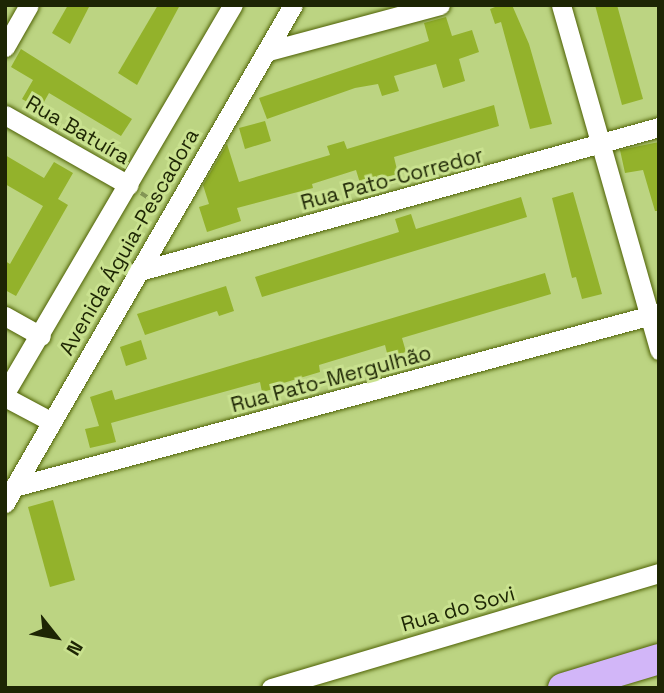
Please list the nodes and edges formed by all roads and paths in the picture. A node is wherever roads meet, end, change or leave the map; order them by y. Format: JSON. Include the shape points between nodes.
{"nodes":[{"id":1,"x":29,"y":5,"type":"edge"},
{"id":2,"x":233,"y":5,"type":"edge"},
{"id":3,"x":293,"y":5,"type":"edge"},
{"id":4,"x":440,"y":5,"type":"edge"},
{"id":5,"x":561,"y":5,"type":"edge"},
{"id":6,"x":5,"y":47,"type":"edge"},
{"id":7,"x":268,"y":51,"type":"junction"},
{"id":8,"x":5,"y":114,"type":"edge"},
{"id":9,"x":659,"y":127,"type":"edge"},
{"id":10,"x":600,"y":146,"type":"junction"},
{"id":11,"x":128,"y":186,"type":"junction"},
{"id":12,"x":172,"y":213,"type":"junction"},
{"id":13,"x":136,"y":272,"type":"junction"},
{"id":14,"x":654,"y":315,"type":"edge"},
{"id":15,"x":5,"y":316,"type":"edge"},
{"id":16,"x":41,"y":336,"type":"junction"},
{"id":17,"x":659,"y":350,"type":"edge"},
{"id":18,"x":5,"y":395,"type":"edge"},
{"id":19,"x":52,"y":422,"type":"junction"},
{"id":20,"x":10,"y":495,"type":"edge"},
{"id":21,"x":659,"y":573,"type":"edge"},
{"id":22,"x":659,"y":659,"type":"edge"},
{"id":23,"x":271,"y":688,"type":"edge"},
{"id":24,"x":563,"y":688,"type":"edge"}],
"edges":[{"from":1,"to":6,"type":"street"},
{"from":2,"to":11,"type":"street","name":"Avenida Águia-Pescadora"},
{"from":3,"to":7,"type":"street","name":"Avenida Águia-Pescadora"},
{"from":4,"to":7,"type":"street"},
{"from":5,"to":10,"type":"street"},
{"from":7,"to":12,"type":"street","name":"Avenida Águia-Pescadora"},
{"from":8,"to":11,"type":"street","name":"Rua Batuíra"},
{"from":9,"to":10,"type":"street","name":"Rua Pato-Corredor"},
{"from":10,"to":13,"type":"street","name":"Rua Pato-Corredor"},
{"from":10,"to":14,"type":"street"},
{"from":11,"to":12,"type":"path"},
{"from":11,"to":16,"type":"street","name":"Avenida Águia-Pescadora"},
{"from":12,"to":13,"type":"street","name":"Avenida Águia-Pescadora"},
{"from":13,"to":19,"type":"street","name":"Avenida Águia-Pescadora"},
{"from":14,"to":17,"type":"street"},
{"from":14,"to":20,"type":"street","name":"Rua Pato-Mergulhão"},
{"from":15,"to":16,"type":"street"},
{"from":16,"to":18,"type":"street","name":"Avenida Águia-Pescadora"},
{"from":18,"to":19,"type":"street"},
{"from":19,"to":20,"type":"street","name":"Avenida Águia-Pescadora"},
{"from":21,"to":23,"type":"street","name":"Rua do Sovi"},
{"from":22,"to":24,"type":"main road"}]}
